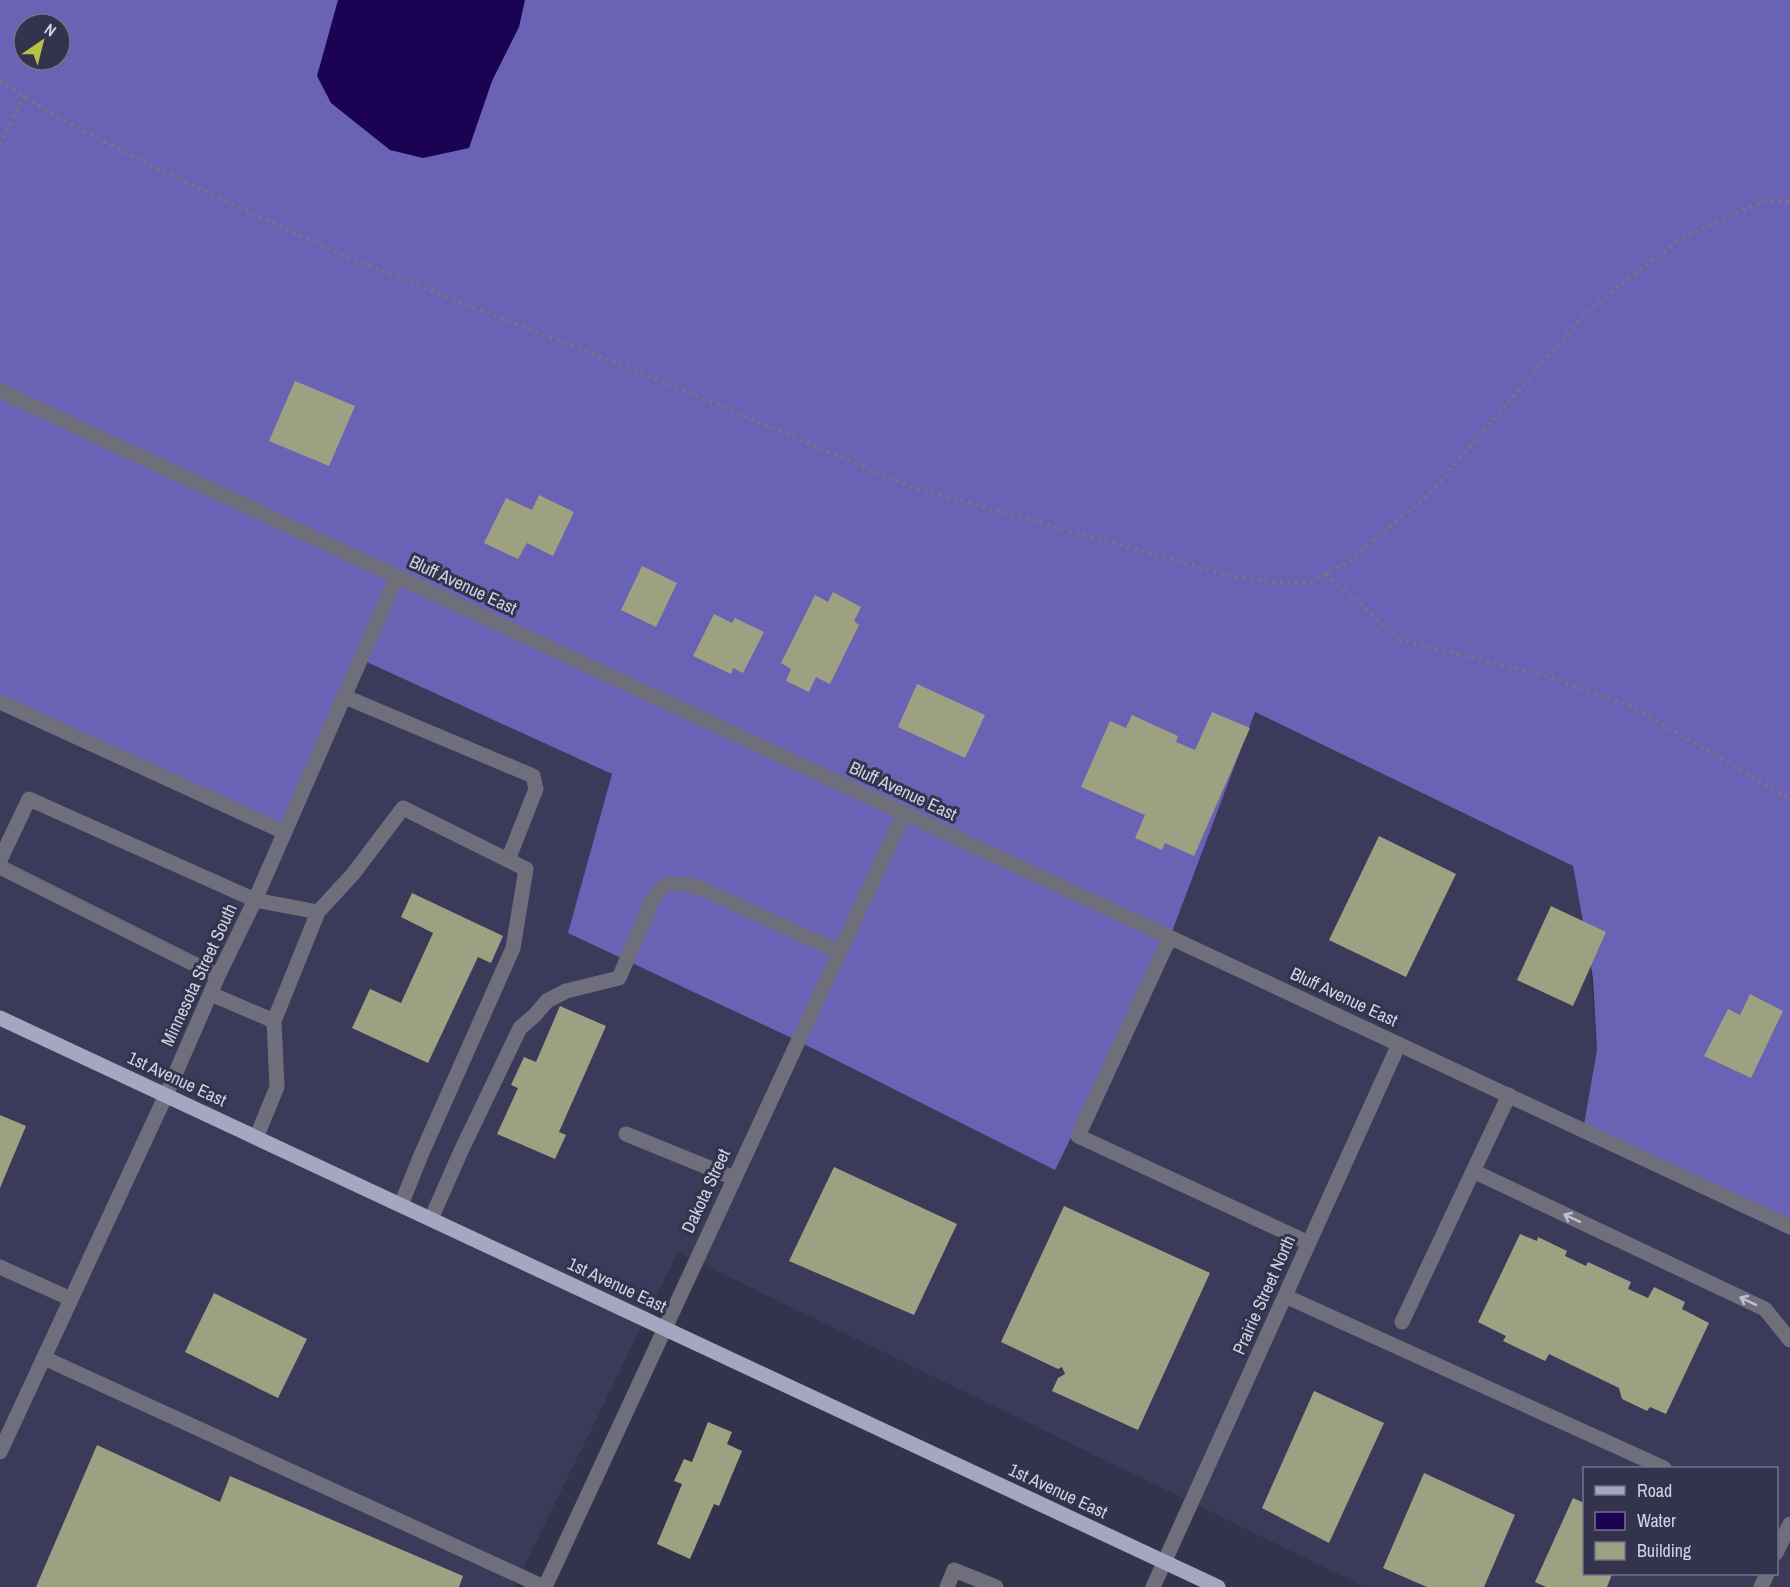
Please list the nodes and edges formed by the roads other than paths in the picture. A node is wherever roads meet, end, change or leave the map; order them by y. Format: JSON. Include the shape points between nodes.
{"nodes":[{"id":1,"x":0,"y":391,"type":"edge"},
{"id":2,"x":397,"y":576,"type":"junction"},
{"id":3,"x":343,"y":696,"type":"junction"},
{"id":4,"x":0,"y":702,"type":"edge"},
{"id":5,"x":904,"y":813,"type":"junction"},
{"id":6,"x":284,"y":832,"type":"junction"},
{"id":7,"x":0,"y":860,"type":"edge"},
{"id":8,"x":508,"y":860,"type":"junction"},
{"id":9,"x":0,"y":867,"type":"edge"},
{"id":10,"x":255,"y":900,"type":"junction"},
{"id":11,"x":318,"y":912,"type":"junction"},
{"id":12,"x":1170,"y":937,"type":"junction"},
{"id":13,"x":839,"y":952,"type":"junction"},
{"id":14,"x":218,"y":976,"type":"junction"},
{"id":15,"x":210,"y":994,"type":"junction"},
{"id":16,"x":0,"y":1018,"type":"edge"},
{"id":17,"x":274,"y":1021,"type":"junction"},
{"id":18,"x":1399,"y":1044,"type":"junction"},
{"id":19,"x":166,"y":1095,"type":"junction"},
{"id":20,"x":1509,"y":1095,"type":"junction"},
{"id":21,"x":626,"y":1134,"type":"dead end"},
{"id":22,"x":256,"y":1138,"type":"junction"},
{"id":23,"x":1473,"y":1171,"type":"junction"},
{"id":24,"x":734,"y":1178,"type":"junction"},
{"id":25,"x":401,"y":1205,"type":"junction"},
{"id":26,"x":431,"y":1219,"type":"junction"},
{"id":27,"x":1790,"y":1227,"type":"edge"},
{"id":28,"x":1309,"y":1243,"type":"junction"},
{"id":29,"x":0,"y":1267,"type":"edge"},
{"id":30,"x":1285,"y":1296,"type":"junction"},
{"id":31,"x":71,"y":1299,"type":"junction"},
{"id":32,"x":1402,"y":1322,"type":"dead end"},
{"id":33,"x":664,"y":1329,"type":"junction"},
{"id":34,"x":1790,"y":1340,"type":"edge"},
{"id":35,"x":44,"y":1358,"type":"junction"},
{"id":36,"x":0,"y":1452,"type":"edge"},
{"id":37,"x":1662,"y":1467,"type":"edge"},
{"id":38,"x":1790,"y":1525,"type":"edge"},
{"id":39,"x":1778,"y":1549,"type":"edge"},
{"id":40,"x":1165,"y":1562,"type":"junction"},
{"id":41,"x":545,"y":1587,"type":"edge"},
{"id":42,"x":947,"y":1587,"type":"edge"},
{"id":43,"x":996,"y":1587,"type":"edge"},
{"id":44,"x":1154,"y":1587,"type":"edge"},
{"id":45,"x":1218,"y":1587,"type":"edge"}],
"edges":[{"from":1,"to":2,"type":"street","name":"Bluff Avenue East"},
{"from":2,"to":3,"type":"street","name":"Minnesota Street South"},
{"from":2,"to":5,"type":"street","name":"Bluff Avenue East"},
{"from":3,"to":6,"type":"street","name":"Minnesota Street South"},
{"from":3,"to":8,"type":"street","via":[[533,776],[536,789]]},
{"from":4,"to":6,"type":"street"},
{"from":5,"to":12,"type":"street","name":"Bluff Avenue East"},
{"from":5,"to":13,"type":"street","name":"Dakota Street"},
{"from":6,"to":10,"type":"street","name":"Minnesota Street South"},
{"from":7,"to":10,"type":"street","via":[[29,799]]},
{"from":8,"to":11,"type":"street","via":[[403,808],[353,874]]},
{"from":8,"to":25,"type":"street","via":[[526,869],[513,948]]},
{"from":9,"to":14,"type":"street"},
{"from":10,"to":11,"type":"street"},
{"from":10,"to":14,"type":"street","name":"Minnesota Street South"},
{"from":11,"to":17,"type":"street"},
{"from":12,"to":18,"type":"street","name":"Bluff Avenue East"},
{"from":12,"to":28,"type":"street","via":[[1078,1136]]},
{"from":13,"to":24,"type":"street","name":"Dakota Street"},
{"from":13,"to":26,"type":"street","via":[[698,887],[670,883],[659,890],[620,978],[566,991],[547,1001],[520,1029]]},
{"from":14,"to":15,"type":"street","name":"Minnesota Street South"},
{"from":15,"to":17,"type":"street"},
{"from":15,"to":19,"type":"street","name":"Minnesota Street South"},
{"from":16,"to":19,"type":"main road","name":"1st Avenue East"},
{"from":17,"to":22,"type":"street","via":[[277,1087]]},
{"from":18,"to":20,"type":"street","name":"Bluff Avenue East"},
{"from":18,"to":28,"type":"street","name":"Prairie Street North"},
{"from":19,"to":22,"type":"main road","name":"1st Avenue East"},
{"from":19,"to":31,"type":"street","name":"Minnesota Street South"},
{"from":20,"to":23,"type":"street"},
{"from":20,"to":27,"type":"street","name":"Bluff Avenue East"},
{"from":21,"to":24,"type":"street"},
{"from":22,"to":25,"type":"main road","name":"1st Avenue East"},
{"from":23,"to":32,"type":"street"},
{"from":34,"to":23,"type":"street","one_way":true,"via":[[1765,1309]]},
{"from":24,"to":33,"type":"street","name":"Dakota Street"},
{"from":25,"to":26,"type":"main road","name":"1st Avenue East"},
{"from":26,"to":33,"type":"main road","name":"1st Avenue East"},
{"from":28,"to":30,"type":"street","name":"Prairie Street North"},
{"from":29,"to":31,"type":"street"},
{"from":30,"to":37,"type":"street"},
{"from":30,"to":40,"type":"street","name":"Prairie Street North"},
{"from":31,"to":35,"type":"street","name":"Minnesota Street South"},
{"from":33,"to":40,"type":"main road","name":"1st Avenue East"},
{"from":33,"to":41,"type":"street","name":"Dakota Street"},
{"from":35,"to":36,"type":"street","name":"Minnesota Street South"},
{"from":35,"to":41,"type":"street"},
{"from":38,"to":39,"type":"street"},
{"from":40,"to":44,"type":"street","name":"Prairie Street North"},
{"from":40,"to":45,"type":"main road","name":"1st Avenue East"},
{"from":42,"to":43,"type":"street","via":[[954,1570]]}]}
